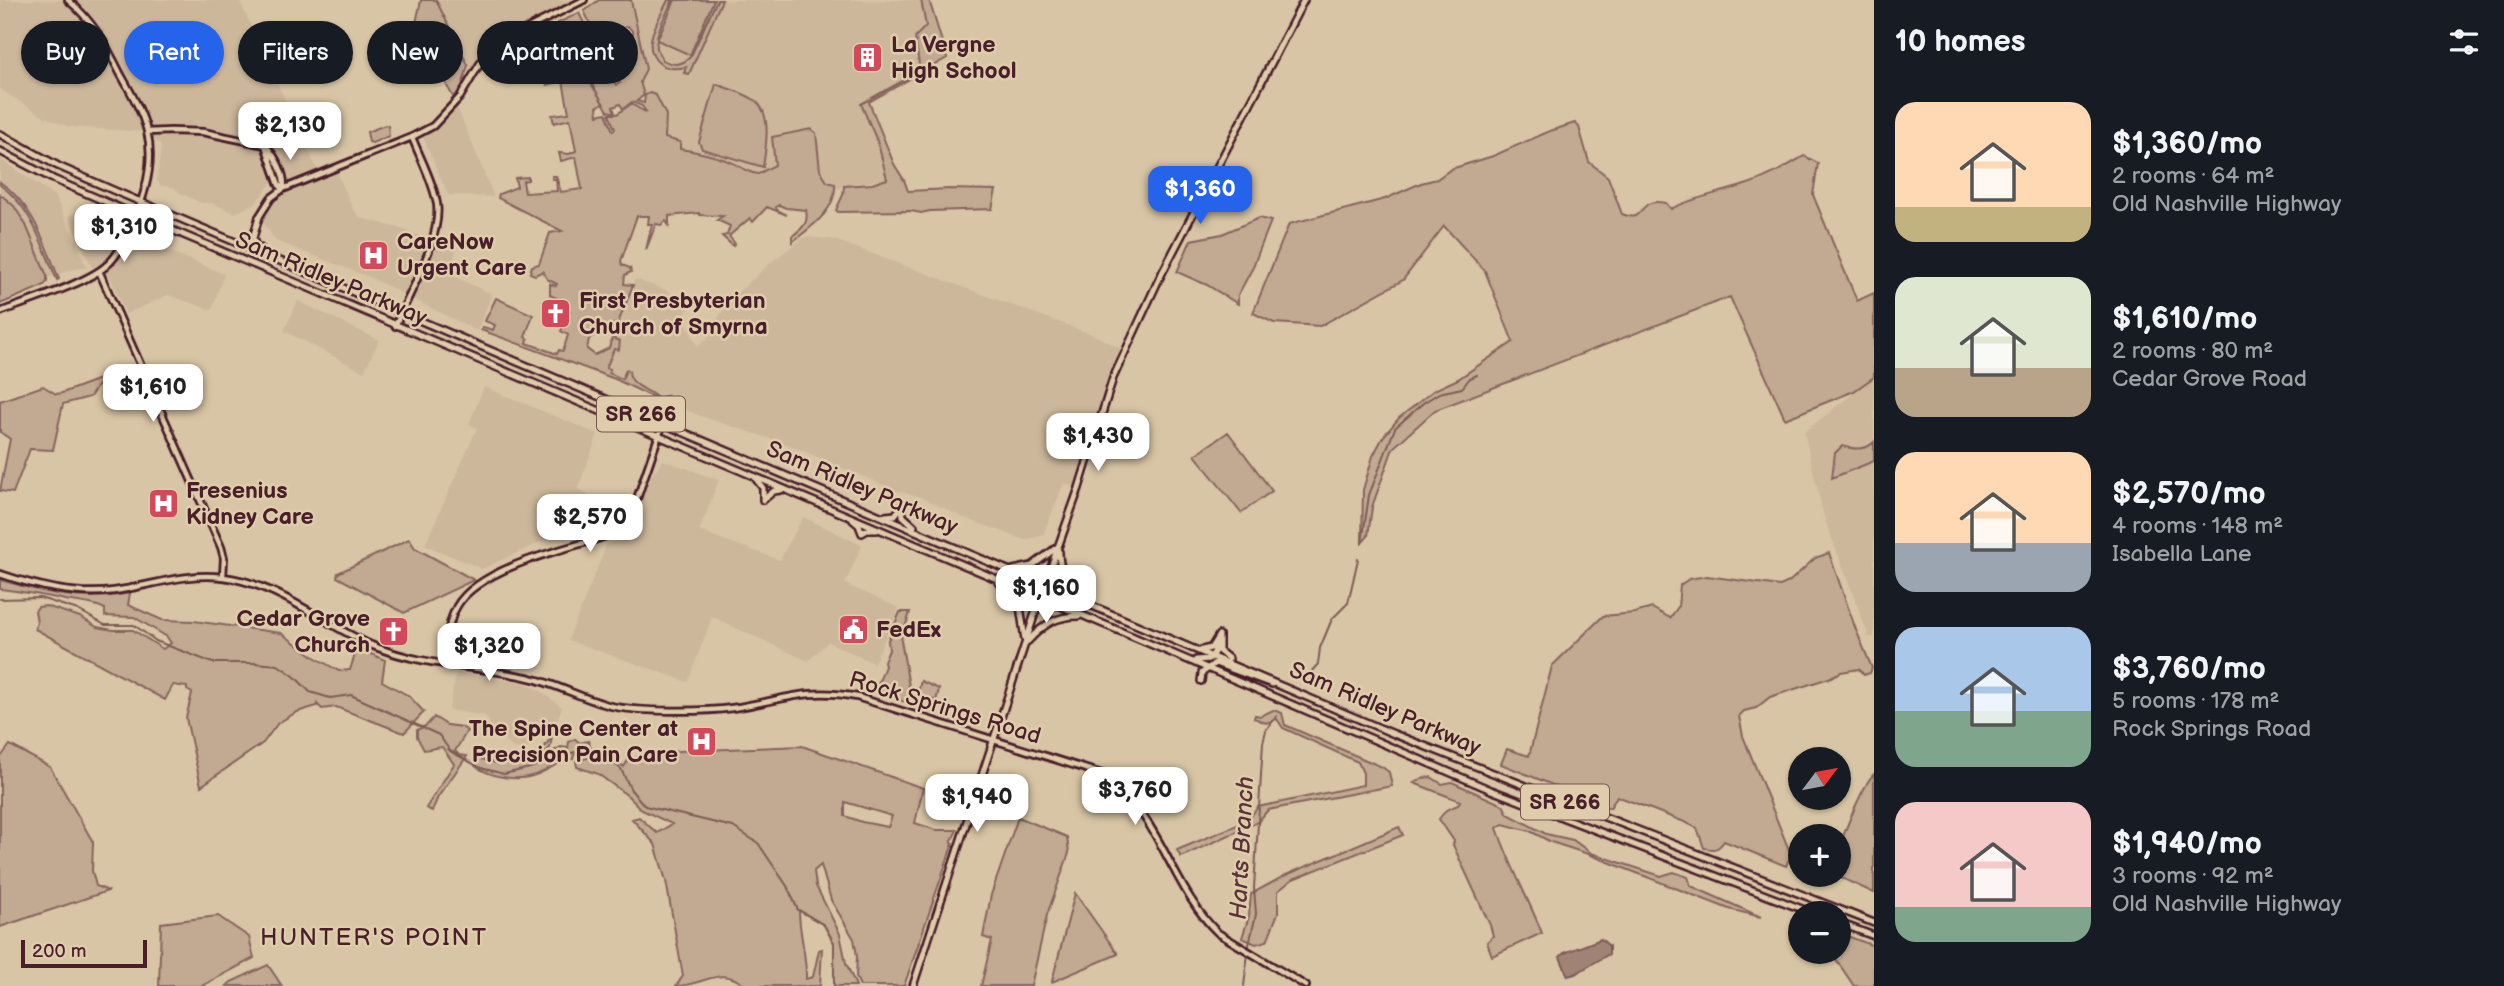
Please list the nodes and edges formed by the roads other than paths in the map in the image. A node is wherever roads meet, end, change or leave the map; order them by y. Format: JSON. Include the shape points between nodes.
{"nodes":[{"id":1,"x":68,"y":0,"type":"edge"},
{"id":2,"x":584,"y":0,"type":"edge"},
{"id":3,"x":1304,"y":0,"type":"edge"},
{"id":4,"x":148,"y":132,"type":"junction"},
{"id":5,"x":0,"y":134,"type":"edge"},
{"id":6,"x":412,"y":137,"type":"junction"},
{"id":7,"x":0,"y":151,"type":"edge"},
{"id":8,"x":284,"y":189,"type":"junction"},
{"id":9,"x":141,"y":202,"type":"junction"},
{"id":10,"x":136,"y":215,"type":"junction"},
{"id":11,"x":259,"y":217,"type":"joint"},
{"id":12,"x":99,"y":271,"type":"junction"},
{"id":13,"x":314,"y":275,"type":"junction"},
{"id":14,"x":401,"y":311,"type":"junction"},
{"id":15,"x":0,"y":312,"type":"edge"},
{"id":16,"x":395,"y":326,"type":"junction"},
{"id":17,"x":663,"y":423,"type":"junction"},
{"id":18,"x":658,"y":437,"type":"junction"},
{"id":19,"x":753,"y":477,"type":"junction"},
{"id":20,"x":785,"y":490,"type":"junction"},
{"id":21,"x":885,"y":516,"type":"junction"},
{"id":22,"x":851,"y":518,"type":"junction"},
{"id":23,"x":880,"y":530,"type":"junction"},
{"id":24,"x":928,"y":535,"type":"junction"},
{"id":25,"x":1059,"y":546,"type":"junction"},
{"id":26,"x":1012,"y":571,"type":"junction"},
{"id":27,"x":0,"y":574,"type":"edge"},
{"id":28,"x":223,"y":577,"type":"junction"},
{"id":29,"x":996,"y":579,"type":"junction"},
{"id":30,"x":1045,"y":585,"type":"junction"},
{"id":31,"x":1040,"y":598,"type":"junction"},
{"id":32,"x":1083,"y":600,"type":"junction"},
{"id":33,"x":1083,"y":616,"type":"junction"},
{"id":34,"x":1144,"y":642,"type":"junction"},
{"id":35,"x":1026,"y":643,"type":"junction"},
{"id":36,"x":1219,"y":644,"type":"junction"},
{"id":37,"x":1199,"y":650,"type":"junction"},
{"id":38,"x":1213,"y":656,"type":"junction"},
{"id":39,"x":445,"y":664,"type":"junction"},
{"id":40,"x":1207,"y":668,"type":"junction"},
{"id":41,"x":1217,"y":672,"type":"junction"},
{"id":42,"x":1278,"y":684,"type":"junction"},
{"id":43,"x":995,"y":741,"type":"junction"},
{"id":44,"x":1788,"y":904,"type":"edge"},
{"id":45,"x":1874,"y":923,"type":"edge"},
{"id":46,"x":1851,"y":927,"type":"edge"},
{"id":47,"x":1874,"y":936,"type":"edge"},
{"id":48,"x":913,"y":986,"type":"edge"},
{"id":49,"x":1306,"y":986,"type":"edge"}],
"edges":[{"from":1,"to":4,"type":"street","via":[[98,32]]},
{"from":2,"to":6,"type":"street","via":[[491,49],[460,97],[433,126]]},
{"from":3,"to":25,"type":"main road","via":[[1125,350]]},
{"from":4,"to":8,"type":"street","via":[[203,132],[265,145]]},
{"from":4,"to":9,"type":"street","via":[[148,175]]},
{"from":5,"to":9,"type":"main road","name":"Sam Ridley Parkway","number":"SR 266","via":[[58,166]]},
{"from":6,"to":8,"type":"street"},
{"from":6,"to":14,"type":"street","via":[[434,193],[437,215],[433,237]]},
{"from":7,"to":10,"type":"main road","name":"Sam Ridley Parkway","number":"SR 266"},
{"from":8,"to":11,"type":"street","via":[[271,198]]},
{"from":9,"to":10,"type":"street"},
{"from":9,"to":13,"type":"main road","name":"Sam Ridley Parkway","number":"SR 266"},
{"from":10,"to":12,"type":"street","via":[[120,248]]},
{"from":10,"to":16,"type":"main road","name":"Sam Ridley Parkway","number":"SR 266"},
{"from":11,"to":13,"type":"main road","via":[[255,245]]},
{"from":12,"to":15,"type":"street"},
{"from":12,"to":28,"type":"street","via":[[222,547]]},
{"from":13,"to":14,"type":"main road","name":"Sam Ridley Parkway","number":"SR 266"},
{"from":14,"to":16,"type":"street"},
{"from":14,"to":17,"type":"main road","name":"Sam Ridley Parkway","number":"SR 266"},
{"from":16,"to":18,"type":"main road","name":"Sam Ridley Parkway","number":"SR 266"},
{"from":17,"to":18,"type":"street"},
{"from":17,"to":21,"type":"main road","name":"Sam Ridley Parkway","number":"SR 266"},
{"from":18,"to":19,"type":"main road","name":"Sam Ridley Parkway","number":"SR 266"},
{"from":18,"to":39,"type":"street","via":[[625,525],[613,534],[530,558],[472,588],[450,621]]},
{"from":19,"to":20,"type":"main road","name":"Sam Ridley Parkway","number":"SR 266"},
{"from":19,"to":20,"type":"main road","via":[[763,488],[763,500],[774,491]]},
{"from":20,"to":22,"type":"main road","name":"Sam Ridley Parkway","number":"SR 266"},
{"from":21,"to":24,"type":"main road","name":"Sam Ridley Parkway","number":"SR 266"},
{"from":21,"to":24,"type":"main road","via":[[895,515],[902,506],[909,523]]},
{"from":22,"to":23,"type":"main road","name":"Sam Ridley Parkway","number":"SR 266"},
{"from":22,"to":23,"type":"main road","via":[[862,533]]},
{"from":23,"to":29,"type":"main road","name":"Sam Ridley Parkway","number":"SR 266"},
{"from":24,"to":26,"type":"main road","name":"Sam Ridley Parkway","number":"SR 266"},
{"from":25,"to":26,"type":"main road","via":[[1032,566]]},
{"from":25,"to":30,"type":"main road"},
{"from":25,"to":32,"type":"main road","via":[[1064,579]]},
{"from":26,"to":30,"type":"main road","name":"Sam Ridley Parkway","number":"SR 266"},
{"from":27,"to":28,"type":"street","name":"Rock Springs Road","via":[[60,590],[94,593],[186,577]]},
{"from":28,"to":39,"type":"street","name":"Rock Springs Road","via":[[264,587],[374,646]]},
{"from":29,"to":31,"type":"main road","name":"Sam Ridley Parkway","number":"SR 266"},
{"from":29,"to":35,"type":"main road","via":[[1020,606]]},
{"from":30,"to":31,"type":"main road"},
{"from":30,"to":32,"type":"main road","name":"Sam Ridley Parkway","number":"SR 266"},
{"from":31,"to":33,"type":"main road","name":"Sam Ridley Parkway","number":"SR 266"},
{"from":31,"to":35,"type":"main road"},
{"from":32,"to":37,"type":"main road","name":"Sam Ridley Parkway","number":"SR 266"},
{"from":33,"to":34,"type":"main road","name":"Sam Ridley Parkway","number":"SR 266"},
{"from":33,"to":35,"type":"main road","via":[[1054,619]]},
{"from":34,"to":38,"type":"main road","via":[[1199,661]]},
{"from":34,"to":40,"type":"main road","name":"Sam Ridley Parkway","number":"SR 266"},
{"from":35,"to":43,"type":"main road"},
{"from":36,"to":37,"type":"main road","via":[[1219,635],[1211,648]]},
{"from":36,"to":38,"type":"main road"},
{"from":36,"to":42,"type":"main road","via":[[1224,657]]},
{"from":37,"to":38,"type":"main road","name":"Sam Ridley Parkway","number":"SR 266"},
{"from":38,"to":42,"type":"main road","name":"Sam Ridley Parkway","number":"SR 266"},
{"from":39,"to":43,"type":"street","name":"Rock Springs Road","via":[[530,677],[596,702],[626,708],[718,710],[792,695],[837,693]]},
{"from":40,"to":41,"type":"main road","name":"Sam Ridley Parkway","number":"SR 266"},
{"from":40,"to":41,"type":"main road","via":[[1201,681],[1206,674]]},
{"from":40,"to":42,"type":"main road","via":[[1220,664]]},
{"from":41,"to":44,"type":"main road","name":"Sam Ridley Parkway","number":"SR 266","via":[[1491,790]]},
{"from":42,"to":45,"type":"main road","name":"Sam Ridley Parkway","number":"SR 266"},
{"from":43,"to":48,"type":"main road"},
{"from":43,"to":49,"type":"street","name":"Rock Springs Road","via":[[1115,782],[1136,804],[1202,916],[1218,933]]},
{"from":46,"to":47,"type":"main road"}]}
